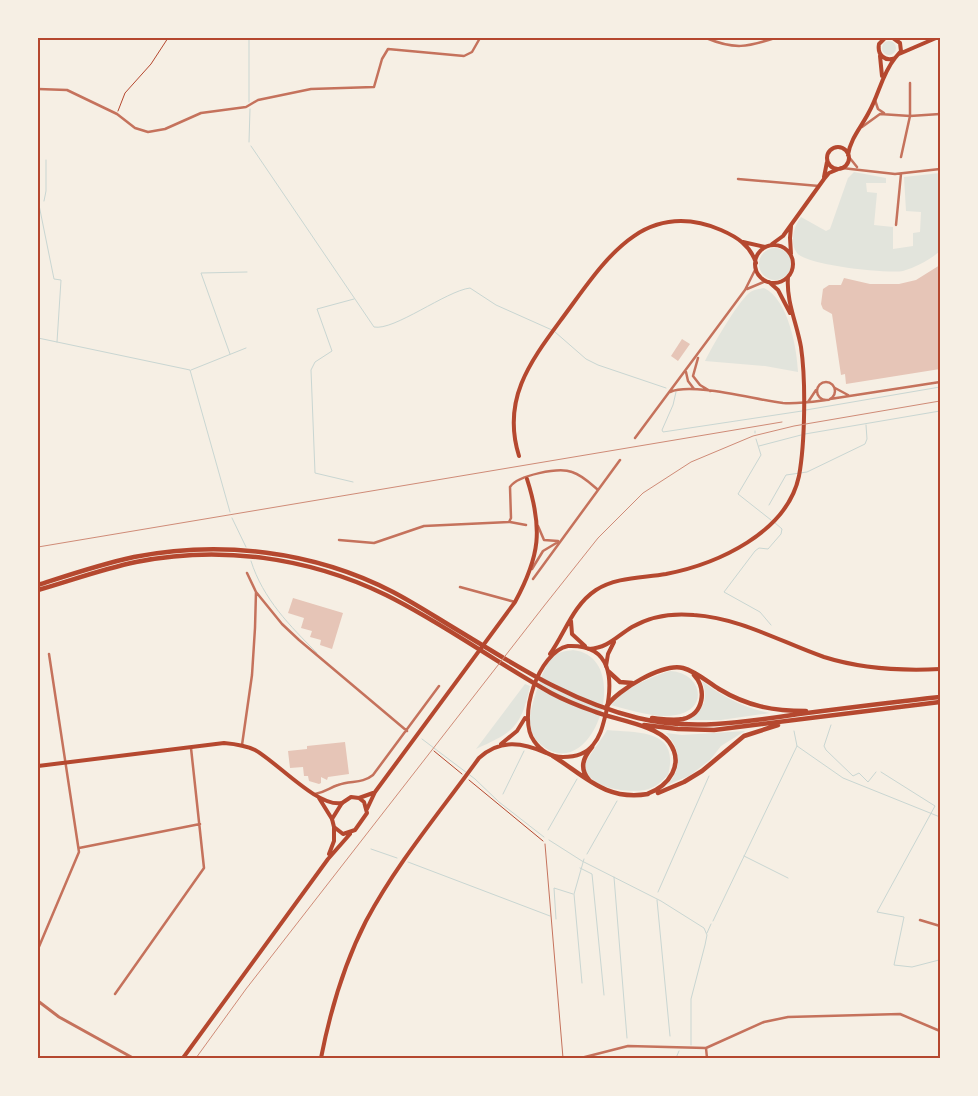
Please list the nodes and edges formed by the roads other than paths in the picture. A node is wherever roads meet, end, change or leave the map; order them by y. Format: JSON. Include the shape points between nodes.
{"nodes":[{"id":1,"x":480,"y":38,"type":"edge"},
{"id":2,"x":706,"y":38,"type":"edge"},
{"id":3,"x":775,"y":38,"type":"edge"},
{"id":4,"x":884,"y":38,"type":"edge"},
{"id":5,"x":894,"y":38,"type":"edge"},
{"id":6,"x":936,"y":38,"type":"edge"},
{"id":7,"x":899,"y":54,"type":"junction"},
{"id":8,"x":880,"y":55,"type":"junction"},
{"id":9,"x":895,"y":58,"type":"junction"},
{"id":10,"x":882,"y":81,"type":"junction"},
{"id":11,"x":910,"y":83,"type":"dead end"},
{"id":12,"x":38,"y":89,"type":"edge"},
{"id":13,"x":875,"y":100,"type":"junction"},
{"id":14,"x":886,"y":113,"type":"junction"},
{"id":15,"x":940,"y":114,"type":"edge"},
{"id":16,"x":910,"y":116,"type":"junction"},
{"id":17,"x":860,"y":129,"type":"junction"},
{"id":18,"x":853,"y":138,"type":"junction"},
{"id":19,"x":837,"y":147,"type":"junction"},
{"id":20,"x":849,"y":156,"type":"junction"},
{"id":21,"x":901,"y":158,"type":"dead end"},
{"id":22,"x":827,"y":160,"type":"junction"},
{"id":23,"x":842,"y":168,"type":"junction"},
{"id":24,"x":940,"y":169,"type":"edge"},
{"id":25,"x":863,"y":170,"type":"junction"},
{"id":26,"x":901,"y":174,"type":"junction"},
{"id":27,"x":738,"y":179,"type":"dead end"},
{"id":28,"x":824,"y":179,"type":"junction"},
{"id":29,"x":819,"y":186,"type":"junction"},
{"id":30,"x":792,"y":224,"type":"junction"},
{"id":31,"x":896,"y":225,"type":"dead end"},
{"id":32,"x":742,"y":242,"type":"junction"},
{"id":33,"x":767,"y":247,"type":"junction"},
{"id":34,"x":792,"y":256,"type":"junction"},
{"id":35,"x":756,"y":263,"type":"junction"},
{"id":36,"x":756,"y":268,"type":"junction"},
{"id":37,"x":788,"y":277,"type":"junction"},
{"id":38,"x":767,"y":281,"type":"junction"},
{"id":39,"x":746,"y":290,"type":"junction"},
{"id":40,"x":794,"y":319,"type":"junction"},
{"id":41,"x":701,"y":350,"type":"junction"},
{"id":42,"x":686,"y":370,"type":"junction"},
{"id":43,"x":940,"y":382,"type":"edge"},
{"id":44,"x":833,"y":384,"type":"junction"},
{"id":45,"x":817,"y":388,"type":"junction"},
{"id":46,"x":695,"y":390,"type":"junction"},
{"id":47,"x":711,"y":392,"type":"junction"},
{"id":48,"x":669,"y":393,"type":"junction"},
{"id":49,"x":852,"y":396,"type":"junction"},
{"id":50,"x":830,"y":399,"type":"junction"},
{"id":51,"x":826,"y":400,"type":"junction"},
{"id":52,"x":807,"y":403,"type":"junction"},
{"id":53,"x":635,"y":438,"type":"dead end"},
{"id":54,"x":519,"y":456,"type":"dead end"},
{"id":55,"x":620,"y":460,"type":"dead end"},
{"id":56,"x":527,"y":479,"type":"dead end"},
{"id":57,"x":598,"y":490,"type":"junction"},
{"id":58,"x":510,"y":522,"type":"junction"},
{"id":59,"x":526,"y":525,"type":"dead end"},
{"id":60,"x":538,"y":525,"type":"junction"},
{"id":61,"x":561,"y":539,"type":"junction"},
{"id":62,"x":339,"y":540,"type":"dead end"},
{"id":63,"x":532,"y":569,"type":"junction"},
{"id":64,"x":247,"y":573,"type":"dead end"},
{"id":65,"x":531,"y":577,"type":"junction"},
{"id":66,"x":364,"y":582,"type":"junction"},
{"id":67,"x":38,"y":585,"type":"edge"},
{"id":68,"x":460,"y":587,"type":"dead end"},
{"id":69,"x":38,"y":590,"type":"edge"},
{"id":70,"x":256,"y":592,"type":"junction"},
{"id":71,"x":515,"y":602,"type":"junction"},
{"id":72,"x":571,"y":618,"type":"junction"},
{"id":73,"x":616,"y":640,"type":"junction"},
{"id":74,"x":588,"y":648,"type":"junction"},
{"id":75,"x":49,"y":654,"type":"dead end"},
{"id":76,"x":550,"y":654,"type":"junction"},
{"id":77,"x":606,"y":666,"type":"junction"},
{"id":78,"x":940,"y":669,"type":"edge"},
{"id":79,"x":609,"y":672,"type":"junction"},
{"id":80,"x":692,"y":672,"type":"junction"},
{"id":81,"x":638,"y":682,"type":"junction"},
{"id":82,"x":439,"y":686,"type":"dead end"},
{"id":83,"x":940,"y":697,"type":"edge"},
{"id":84,"x":940,"y":702,"type":"edge"},
{"id":85,"x":607,"y":706,"type":"junction"},
{"id":86,"x":827,"y":711,"type":"junction"},
{"id":87,"x":527,"y":714,"type":"junction"},
{"id":88,"x":615,"y":716,"type":"junction"},
{"id":89,"x":634,"y":718,"type":"junction"},
{"id":90,"x":806,"y":719,"type":"junction"},
{"id":91,"x":406,"y":731,"type":"junction"},
{"id":92,"x":242,"y":745,"type":"junction"},
{"id":93,"x":498,"y":746,"type":"junction"},
{"id":94,"x":592,"y":747,"type":"junction"},
{"id":95,"x":191,"y":748,"type":"junction"},
{"id":96,"x":546,"y":753,"type":"junction"},
{"id":97,"x":553,"y":756,"type":"junction"},
{"id":98,"x":66,"y":763,"type":"junction"},
{"id":99,"x":38,"y":766,"type":"edge"},
{"id":100,"x":594,"y":784,"type":"junction"},
{"id":101,"x":328,"y":792,"type":"junction"},
{"id":102,"x":375,"y":792,"type":"junction"},
{"id":103,"x":315,"y":794,"type":"junction"},
{"id":104,"x":647,"y":794,"type":"junction"},
{"id":105,"x":320,"y":798,"type":"junction"},
{"id":106,"x":359,"y":798,"type":"junction"},
{"id":107,"x":327,"y":802,"type":"junction"},
{"id":108,"x":342,"y":803,"type":"junction"},
{"id":109,"x":367,"y":809,"type":"junction"},
{"id":110,"x":332,"y":819,"type":"junction"},
{"id":111,"x":200,"y":824,"type":"junction"},
{"id":112,"x":334,"y":827,"type":"junction"},
{"id":113,"x":350,"y":834,"type":"junction"},
{"id":114,"x":545,"y":844,"type":"road end"},
{"id":115,"x":79,"y":848,"type":"junction"},
{"id":116,"x":328,"y":859,"type":"junction"},
{"id":117,"x":920,"y":920,"type":"dead end"},
{"id":118,"x":940,"y":926,"type":"edge"},
{"id":119,"x":38,"y":948,"type":"edge"},
{"id":120,"x":115,"y":994,"type":"dead end"},
{"id":121,"x":38,"y":1001,"type":"edge"},
{"id":122,"x":940,"y":1031,"type":"edge"},
{"id":123,"x":706,"y":1048,"type":"junction"},
{"id":124,"x":133,"y":1058,"type":"edge"},
{"id":125,"x":182,"y":1058,"type":"edge"},
{"id":126,"x":321,"y":1058,"type":"edge"},
{"id":127,"x":564,"y":1058,"type":"edge"},
{"id":128,"x":581,"y":1058,"type":"edge"},
{"id":129,"x":707,"y":1058,"type":"edge"}],
"edges":[{"from":1,"to":12,"type":"street","via":[[472,52],[464,56],[388,49],[382,59],[376,85],[371,88],[311,89],[258,100],[246,107],[201,112],[165,129],[148,132],[67,90]]},
{"from":2,"to":3,"type":"street","via":[[740,47]]},
{"from":4,"to":8,"type":"main road","via":[[879,44]]},
{"from":5,"to":7,"type":"main road","via":[[900,43]]},
{"from":6,"to":7,"type":"main road"},
{"from":7,"to":9,"type":"main road"},
{"from":8,"to":9,"type":"main road","via":[[885,59]]},
{"from":8,"to":10,"type":"main road"},
{"from":9,"to":10,"type":"main road"},
{"from":10,"to":13,"type":"main road"},
{"from":11,"to":16,"type":"street"},
{"from":13,"to":14,"type":"street","via":[[878,109]]},
{"from":13,"to":17,"type":"main road"},
{"from":14,"to":16,"type":"street"},
{"from":14,"to":17,"type":"street","via":[[874,116]]},
{"from":15,"to":16,"type":"street"},
{"from":16,"to":21,"type":"street"},
{"from":17,"to":18,"type":"main road"},
{"from":18,"to":19,"type":"main road"},
{"from":18,"to":20,"type":"main road","via":[[848,148]]},
{"from":19,"to":20,"type":"main road","via":[[844,149]]},
{"from":19,"to":22,"type":"main road","via":[[829,151]]},
{"from":20,"to":23,"type":"main road"},
{"from":20,"to":25,"type":"street","via":[[852,163]]},
{"from":22,"to":23,"type":"main road","via":[[834,168]]},
{"from":22,"to":28,"type":"main road"},
{"from":23,"to":25,"type":"street"},
{"from":23,"to":28,"type":"main road"},
{"from":24,"to":26,"type":"street"},
{"from":25,"to":26,"type":"street"},
{"from":26,"to":31,"type":"street"},
{"from":27,"to":29,"type":"street"},
{"from":28,"to":29,"type":"main road"},
{"from":29,"to":30,"type":"main road"},
{"from":30,"to":33,"type":"main road","via":[[780,239]]},
{"from":30,"to":34,"type":"main road"},
{"from":32,"to":33,"type":"main road"},
{"from":32,"to":35,"type":"main road","via":[[752,252]]},
{"from":32,"to":54,"type":"main road","via":[[719,229],[693,223],[668,223],[642,231],[611,253],[530,364],[517,394],[513,425]]},
{"from":33,"to":34,"type":"main road","via":[[783,247]]},
{"from":33,"to":35,"type":"main road","via":[[757,256]]},
{"from":34,"to":37,"type":"main road","via":[[793,267]]},
{"from":35,"to":36,"type":"main road"},
{"from":36,"to":38,"type":"main road"},
{"from":36,"to":39,"type":"street"},
{"from":37,"to":38,"type":"main road","via":[[779,282]]},
{"from":37,"to":40,"type":"main road"},
{"from":38,"to":39,"type":"street"},
{"from":38,"to":40,"type":"main road","via":[[778,290]]},
{"from":39,"to":41,"type":"street"},
{"from":40,"to":72,"type":"main road","via":[[803,362],[802,452],[796,486],[775,522],[748,542],[681,571],[605,585],[584,600]]},
{"from":41,"to":42,"type":"street"},
{"from":41,"to":47,"type":"street","via":[[693,376]]},
{"from":42,"to":46,"type":"street","via":[[688,381]]},
{"from":42,"to":48,"type":"street"},
{"from":43,"to":49,"type":"street"},
{"from":44,"to":45,"type":"street","via":[[825,382]]},
{"from":44,"to":49,"type":"street"},
{"from":44,"to":50,"type":"street","via":[[835,392]]},
{"from":45,"to":51,"type":"street","via":[[818,396]]},
{"from":45,"to":52,"type":"street"},
{"from":46,"to":47,"type":"street"},
{"from":46,"to":48,"type":"street"},
{"from":47,"to":52,"type":"street"},
{"from":48,"to":53,"type":"street"},
{"from":49,"to":50,"type":"street"},
{"from":50,"to":51,"type":"street"},
{"from":51,"to":52,"type":"street"},
{"from":55,"to":57,"type":"street"},
{"from":56,"to":60,"type":"main road"},
{"from":57,"to":58,"type":"street","via":[[585,478],[568,471],[522,478],[513,483],[509,492]]},
{"from":57,"to":61,"type":"street"},
{"from":58,"to":59,"type":"street"},
{"from":58,"to":62,"type":"street","via":[[424,526],[374,543]]},
{"from":60,"to":61,"type":"street","via":[[544,540]]},
{"from":60,"to":63,"type":"main road"},
{"from":61,"to":63,"type":"street","via":[[543,550]]},
{"from":61,"to":65,"type":"street"},
{"from":63,"to":65,"type":"main road"},
{"from":64,"to":70,"type":"street"},
{"from":65,"to":71,"type":"main road"},
{"from":66,"to":67,"type":"highway","via":[[295,558],[234,549],[185,550],[133,557]]},
{"from":66,"to":69,"type":"highway","via":[[291,562],[244,555],[204,554],[134,563]]},
{"from":66,"to":88,"type":"highway","via":[[415,604],[543,682]]},
{"from":66,"to":88,"type":"highway","via":[[552,693],[580,706]]},
{"from":68,"to":71,"type":"street"},
{"from":70,"to":91,"type":"street","via":[[299,640]]},
{"from":70,"to":92,"type":"street","via":[[252,675]]},
{"from":71,"to":102,"type":"main road"},
{"from":72,"to":74,"type":"main road","via":[[572,634]]},
{"from":72,"to":76,"type":"main road"},
{"from":73,"to":74,"type":"main road","via":[[602,647]]},
{"from":73,"to":77,"type":"main road","via":[[609,651]]},
{"from":73,"to":78,"type":"main road","via":[[634,626],[681,614],[739,624],[822,656],[856,665],[886,669]]},
{"from":74,"to":76,"type":"main road","via":[[564,647]]},
{"from":74,"to":77,"type":"main road"},
{"from":75,"to":98,"type":"street"},
{"from":76,"to":87,"type":"main road","via":[[540,668]]},
{"from":77,"to":79,"type":"main road"},
{"from":79,"to":81,"type":"highway","via":[[624,684]]},
{"from":79,"to":85,"type":"main road","via":[[611,684]]},
{"from":80,"to":81,"type":"highway","via":[[682,667],[669,668]]},
{"from":80,"to":86,"type":"highway","via":[[752,705],[788,711]]},
{"from":80,"to":89,"type":"highway","via":[[699,680],[702,694],[700,706],[693,714],[678,719]]},
{"from":81,"to":85,"type":"highway","via":[[618,693]]},
{"from":82,"to":91,"type":"street"},
{"from":83,"to":86,"type":"highway"},
{"from":84,"to":90,"type":"highway"},
{"from":85,"to":94,"type":"main road","via":[[601,731]]},
{"from":86,"to":89,"type":"highway","via":[[710,724]]},
{"from":87,"to":93,"type":"main road","via":[[517,731]]},
{"from":87,"to":96,"type":"main road","via":[[530,735]]},
{"from":88,"to":89,"type":"highway"},
{"from":88,"to":90,"type":"highway","via":[[662,728],[714,730]]},
{"from":88,"to":104,"type":"highway","via":[[661,734],[673,749],[676,763],[672,776],[660,789]]},
{"from":90,"to":104,"type":"highway","via":[[750,734],[732,744],[693,777],[674,787]]},
{"from":91,"to":101,"type":"street","via":[[370,777],[340,784]]},
{"from":92,"to":95,"type":"main road","via":[[224,743]]},
{"from":92,"to":103,"type":"main road","via":[[264,756]]},
{"from":93,"to":96,"type":"main road","via":[[518,743]]},
{"from":93,"to":126,"type":"main road","via":[[482,755],[468,772],[407,855],[365,923],[335,1001]]},
{"from":94,"to":97,"type":"main road","via":[[572,756]]},
{"from":94,"to":100,"type":"highway","via":[[584,758],[583,768]]},
{"from":95,"to":98,"type":"main road"},
{"from":95,"to":111,"type":"street"},
{"from":96,"to":97,"type":"main road"},
{"from":97,"to":100,"type":"highway"},
{"from":98,"to":99,"type":"main road"},
{"from":98,"to":115,"type":"street"},
{"from":100,"to":104,"type":"highway","via":[[616,794]]},
{"from":101,"to":103,"type":"street"},
{"from":101,"to":107,"type":"street"},
{"from":102,"to":106,"type":"main road"},
{"from":102,"to":109,"type":"main road"},
{"from":103,"to":105,"type":"main road"},
{"from":105,"to":107,"type":"main road"},
{"from":105,"to":110,"type":"main road"},
{"from":106,"to":108,"type":"main road","via":[[351,797]]},
{"from":106,"to":109,"type":"main road"},
{"from":107,"to":108,"type":"main road"},
{"from":108,"to":110,"type":"main road"},
{"from":109,"to":113,"type":"main road","via":[[366,816]]},
{"from":110,"to":112,"type":"main road"},
{"from":111,"to":115,"type":"street"},
{"from":111,"to":120,"type":"street","via":[[203,871]]},
{"from":112,"to":113,"type":"main road","via":[[341,833]]},
{"from":112,"to":116,"type":"main road","via":[[334,841]]},
{"from":113,"to":116,"type":"main road"},
{"from":114,"to":127,"type":"lane"},
{"from":115,"to":119,"type":"street"},
{"from":116,"to":125,"type":"main road"},
{"from":117,"to":118,"type":"street"},
{"from":121,"to":124,"type":"street","via":[[59,1017]]},
{"from":122,"to":123,"type":"street","via":[[900,1014],[788,1017],[764,1022]]},
{"from":123,"to":128,"type":"street","via":[[628,1046]]},
{"from":123,"to":129,"type":"street"}]}
